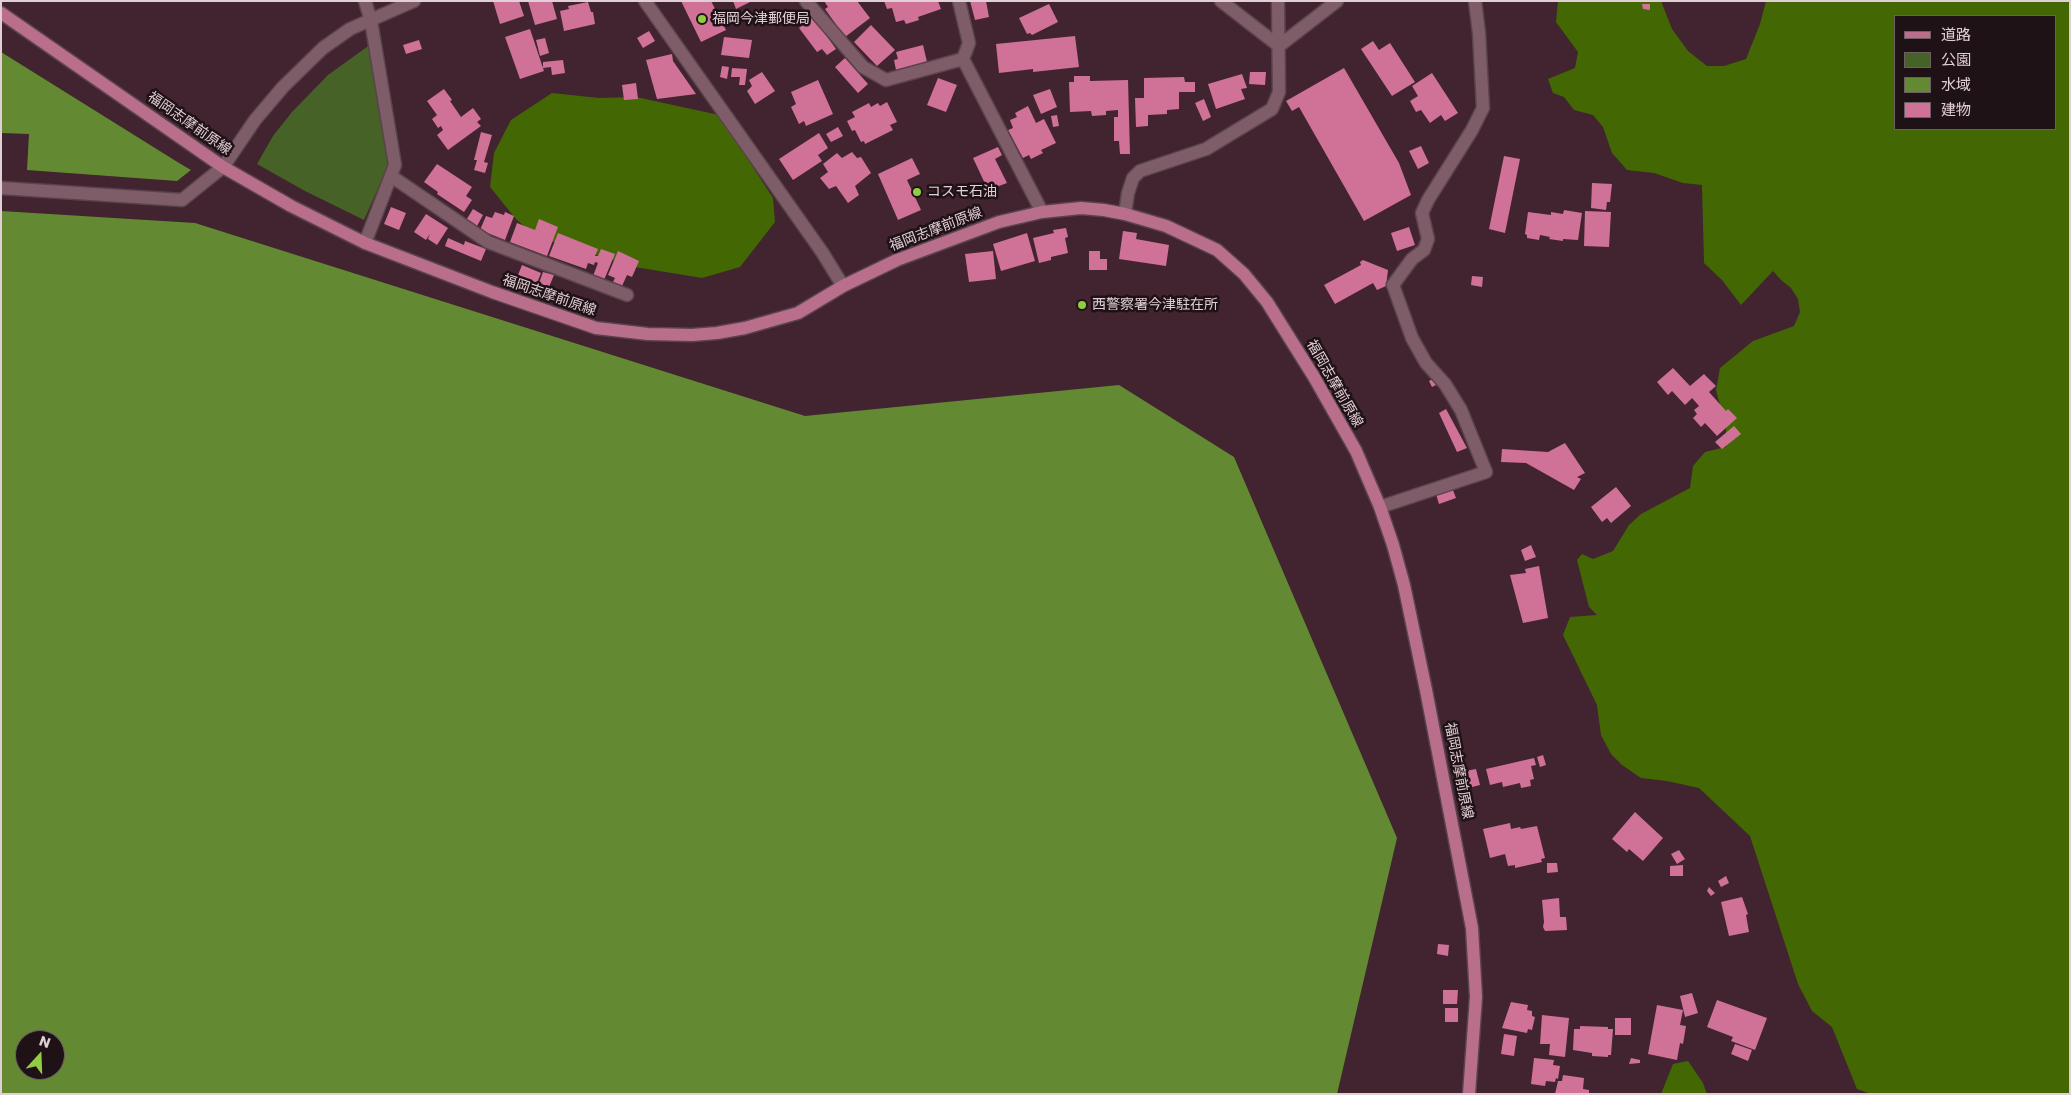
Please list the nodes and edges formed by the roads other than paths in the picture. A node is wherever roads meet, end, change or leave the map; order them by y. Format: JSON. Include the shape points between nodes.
{"nodes":[{"id":1,"x":365,"y":1,"type":"edge"},
{"id":2,"x":414,"y":1,"type":"edge"},
{"id":3,"x":645,"y":1,"type":"edge"},
{"id":4,"x":806,"y":1,"type":"edge"},
{"id":5,"x":958,"y":1,"type":"edge"},
{"id":6,"x":1221,"y":1,"type":"edge"},
{"id":7,"x":1278,"y":1,"type":"edge"},
{"id":8,"x":1337,"y":1,"type":"edge"},
{"id":9,"x":1475,"y":1,"type":"edge"},
{"id":10,"x":1,"y":12,"type":"edge"},
{"id":11,"x":371,"y":21,"type":"junction"},
{"id":12,"x":1279,"y":46,"type":"junction"},
{"id":13,"x":963,"y":59,"type":"junction"},
{"id":14,"x":223,"y":167,"type":"junction"},
{"id":15,"x":391,"y":176,"type":"junction"},
{"id":16,"x":1,"y":188,"type":"edge"},
{"id":17,"x":1042,"y":212,"type":"junction"},
{"id":18,"x":1125,"y":214,"type":"junction"},
{"id":19,"x":365,"y":242,"type":"junction"},
{"id":20,"x":843,"y":286,"type":"junction"},
{"id":21,"x":627,"y":295,"type":"dead end"},
{"id":22,"x":1380,"y":507,"type":"junction"},
{"id":23,"x":1469,"y":1094,"type":"edge"}],
"edges":[{"from":1,"to":11,"type":"street"},
{"from":2,"to":11,"type":"street"},
{"from":3,"to":20,"type":"street"},
{"from":4,"to":13,"type":"street","via":[[863,67],[886,80]]},
{"from":5,"to":13,"type":"street","via":[[969,44]]},
{"from":6,"to":12,"type":"street"},
{"from":7,"to":12,"type":"street"},
{"from":8,"to":12,"type":"street"},
{"from":9,"to":22,"type":"street","via":[[1483,108],[1422,212],[1428,238],[1424,250],[1412,259],[1393,285],[1412,338],[1461,410],[1486,472]]},
{"from":10,"to":14,"type":"main road","name":"福岡志摩前原線"},
{"from":11,"to":14,"type":"street","via":[[350,29],[323,48],[283,87],[255,120]]},
{"from":11,"to":15,"type":"street","via":[[395,165]]},
{"from":12,"to":18,"type":"street","via":[[1279,92],[1272,109],[1206,149],[1140,171],[1133,178]]},
{"from":13,"to":17,"type":"street"},
{"from":14,"to":16,"type":"street","via":[[182,200]]},
{"from":14,"to":19,"type":"main road","name":"福岡志摩前原線","via":[[291,206]]},
{"from":15,"to":19,"type":"street"},
{"from":15,"to":21,"type":"street","via":[[488,242]]},
{"from":17,"to":18,"type":"main road","name":"福岡志摩前原線","via":[[1081,208]]},
{"from":17,"to":20,"type":"main road","name":"福岡志摩前原線","via":[[999,222],[896,260]]},
{"from":18,"to":22,"type":"main road","name":"福岡志摩前原線","via":[[1166,226],[1217,250],[1244,274],[1314,377],[1356,451]]},
{"from":19,"to":20,"type":"main road","name":"福岡志摩前原線","via":[[492,292],[596,328],[648,334],[717,334],[744,328],[798,313]]},
{"from":22,"to":23,"type":"main road","name":"福岡志摩前原線","via":[[1404,585],[1472,928],[1476,997]]}]}
